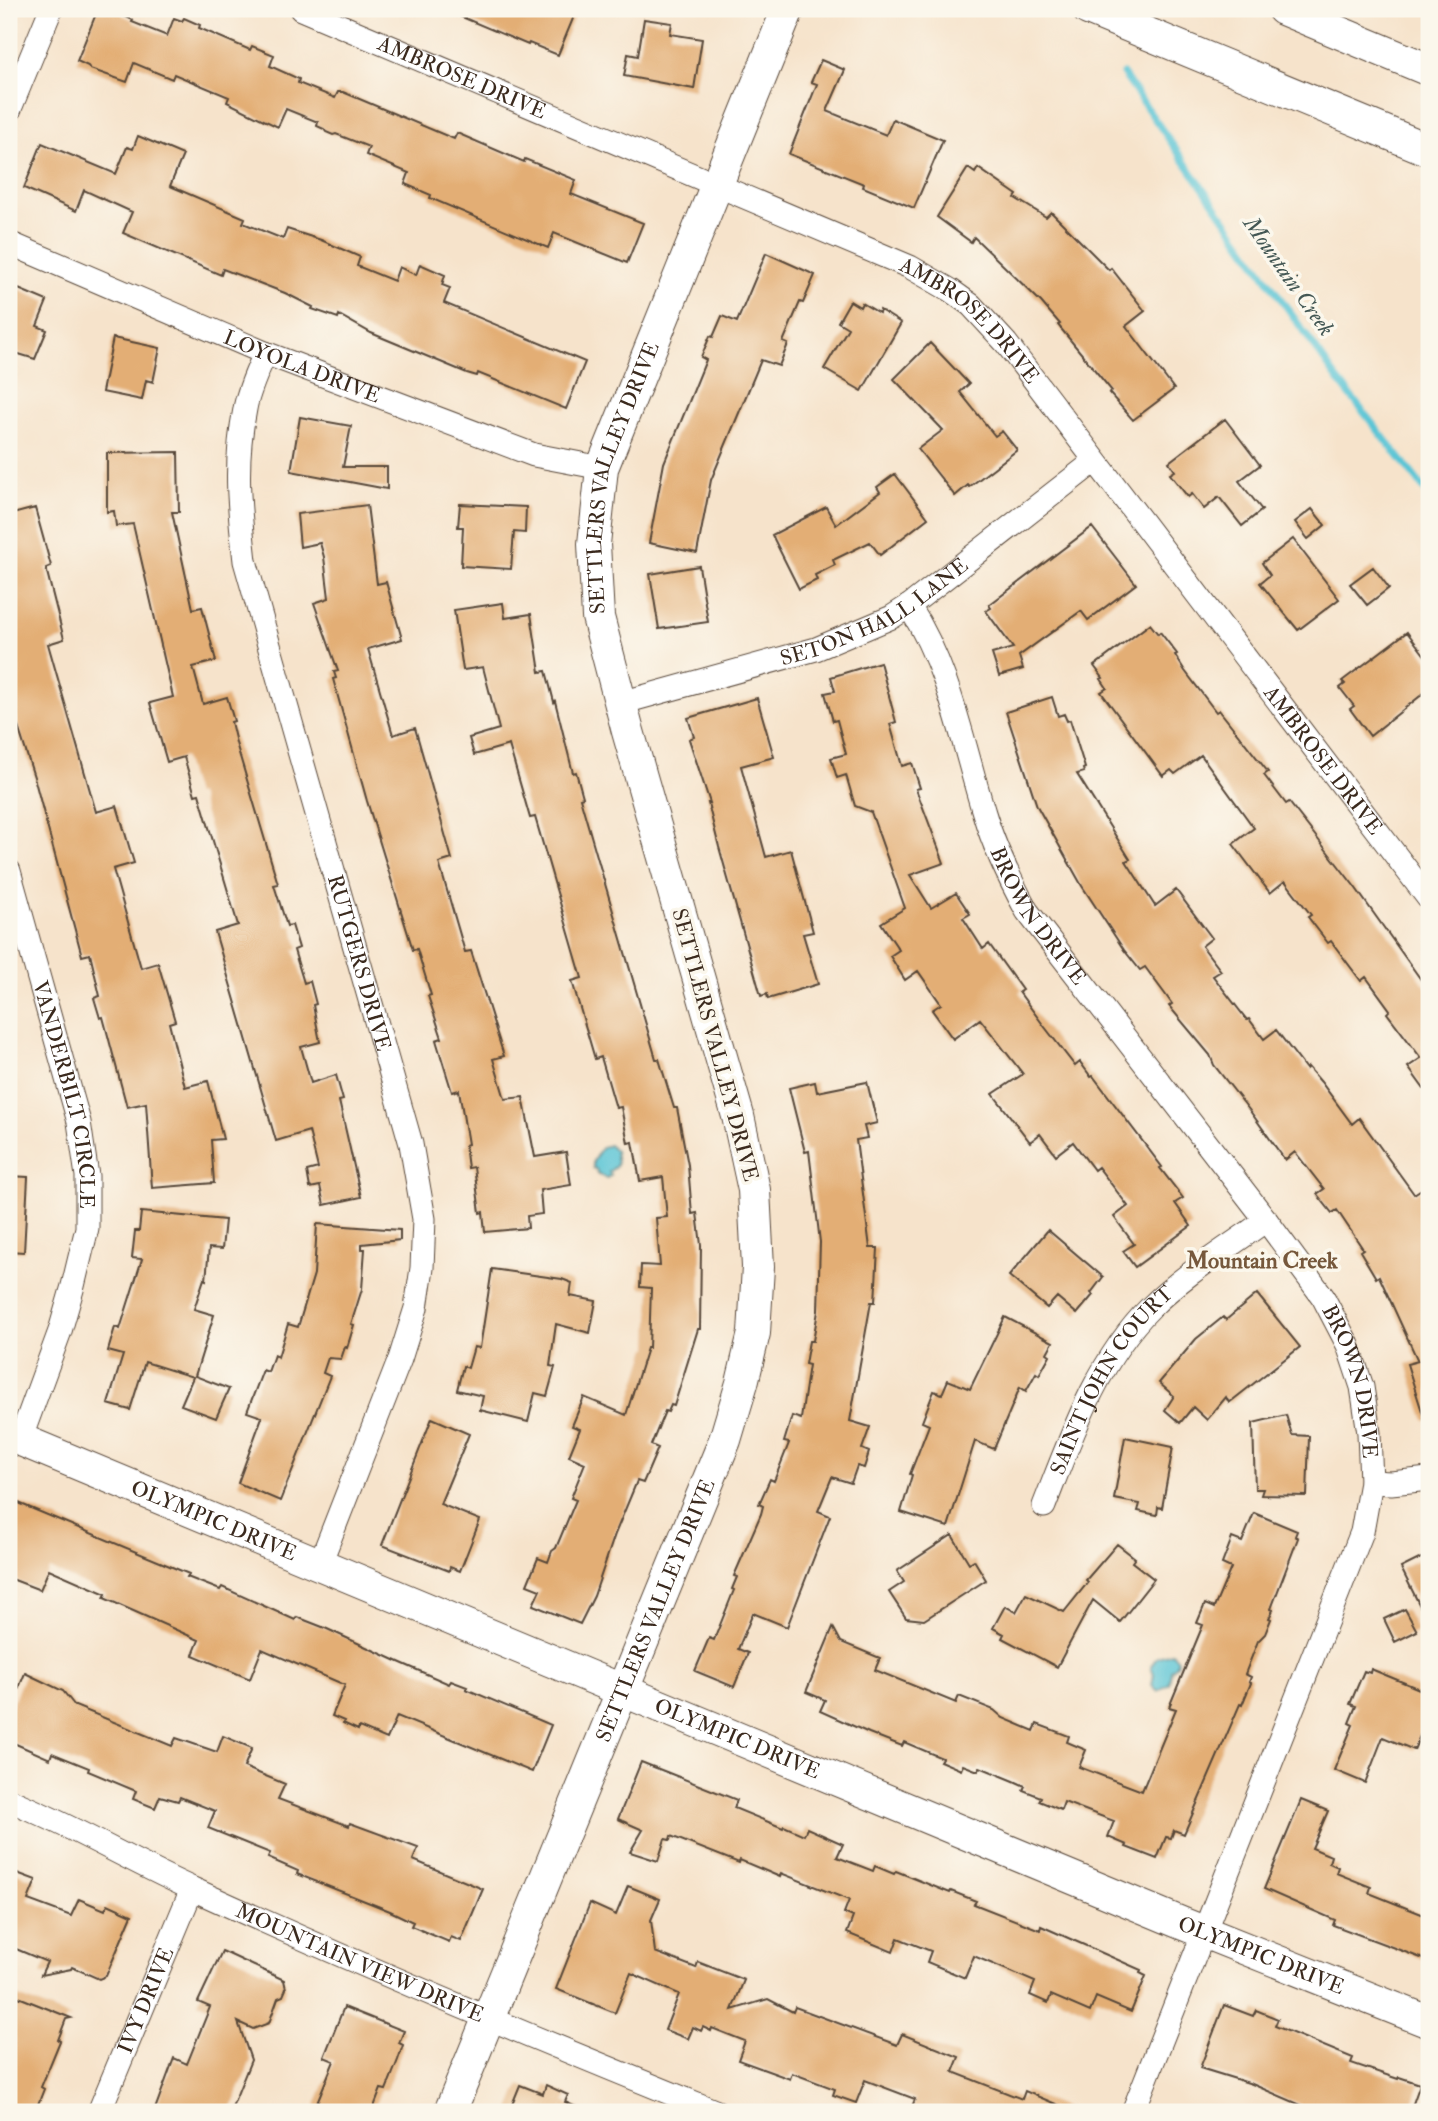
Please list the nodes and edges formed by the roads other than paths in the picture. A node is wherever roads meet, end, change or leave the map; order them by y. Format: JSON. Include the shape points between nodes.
{"nodes":[{"id":1,"x":51,"y":9,"type":"edge"},
{"id":2,"x":301,"y":9,"type":"edge"},
{"id":3,"x":788,"y":9,"type":"edge"},
{"id":4,"x":1088,"y":9,"type":"edge"},
{"id":5,"x":1283,"y":9,"type":"edge"},
{"id":6,"x":1429,"y":70,"type":"edge"},
{"id":7,"x":9,"y":111,"type":"edge"},
{"id":8,"x":1429,"y":150,"type":"edge"},
{"id":9,"x":716,"y":183,"type":"junction"},
{"id":10,"x":9,"y":243,"type":"edge"},
{"id":11,"x":265,"y":353,"type":"junction"},
{"id":12,"x":1095,"y":461,"type":"junction"},
{"id":13,"x":602,"y":468,"type":"junction"},
{"id":14,"x":909,"y":606,"type":"junction"},
{"id":15,"x":621,"y":703,"type":"junction"},
{"id":16,"x":9,"y":871,"type":"edge"},
{"id":17,"x":1429,"y":899,"type":"edge"},
{"id":18,"x":1266,"y":1220,"type":"junction"},
{"id":19,"x":15,"y":1437,"type":"edge"},
{"id":20,"x":1429,"y":1479,"type":"edge"},
{"id":21,"x":1371,"y":1482,"type":"junction"},
{"id":22,"x":1044,"y":1506,"type":"dead end"},
{"id":23,"x":319,"y":1566,"type":"junction"},
{"id":24,"x":621,"y":1690,"type":"junction"},
{"id":25,"x":9,"y":1800,"type":"edge"},
{"id":26,"x":192,"y":1889,"type":"junction"},
{"id":27,"x":1203,"y":1932,"type":"junction"},
{"id":28,"x":489,"y":2020,"type":"junction"},
{"id":29,"x":1429,"y":2022,"type":"edge"},
{"id":30,"x":99,"y":2112,"type":"edge"},
{"id":31,"x":450,"y":2112,"type":"edge"},
{"id":32,"x":717,"y":2112,"type":"edge"},
{"id":33,"x":1133,"y":2112,"type":"edge"}],
"edges":[{"from":1,"to":7,"type":"street"},
{"from":2,"to":9,"type":"street","name":"AMBROSE DRIVE"},
{"from":3,"to":9,"type":"street","name":"SETTLERS VALLEY DRIVE"},
{"from":4,"to":8,"type":"street"},
{"from":5,"to":6,"type":"street"},
{"from":9,"to":12,"type":"street","name":"AMBROSE DRIVE","via":[[910,267],[950,290],[1006,343]]},
{"from":9,"to":13,"type":"street","name":"SETTLERS VALLEY DRIVE"},
{"from":10,"to":11,"type":"street","name":"LOYOLA DRIVE"},
{"from":11,"to":13,"type":"street","name":"LOYOLA DRIVE","via":[[534,455]]},
{"from":11,"to":23,"type":"street","name":"RUTGERS DRIVE","via":[[245,407],[238,453],[237,496],[245,561],[411,1144],[424,1219],[416,1308]]},
{"from":12,"to":14,"type":"street","name":"SETON HALL LANE"},
{"from":12,"to":17,"type":"street","name":"AMBROSE DRIVE"},
{"from":13,"to":15,"type":"street","name":"SETTLERS VALLEY DRIVE","via":[[594,544],[598,617]]},
{"from":14,"to":15,"type":"street","name":"SETON HALL LANE","via":[[816,649]]},
{"from":14,"to":18,"type":"street","name":"BROWN DRIVE","via":[[929,638],[947,682],[985,816],[1027,911]]},
{"from":15,"to":24,"type":"street","name":"SETTLERS VALLEY DRIVE","via":[[738,1116],[754,1191],[758,1268],[754,1333],[725,1440]]},
{"from":16,"to":19,"type":"street","name":"VANDERBILT CIRCLE","via":[[79,1122],[87,1176],[87,1228],[73,1286],[60,1331]]},
{"from":18,"to":21,"type":"street","name":"BROWN DRIVE","via":[[1323,1297],[1349,1345],[1362,1387]]},
{"from":18,"to":22,"type":"street","name":"SAINT JOHN COURT","via":[[1151,1307],[1122,1340],[1074,1427]]},
{"from":19,"to":23,"type":"street","name":"OLYMPIC DRIVE"},
{"from":20,"to":21,"type":"street"},
{"from":21,"to":27,"type":"street","name":"BROWN DRIVE","via":[[1354,1556]]},
{"from":23,"to":24,"type":"street","name":"OLYMPIC DRIVE"},
{"from":24,"to":27,"type":"street","name":"OLYMPIC DRIVE"},
{"from":24,"to":28,"type":"street","name":"SETTLERS VALLEY DRIVE"},
{"from":25,"to":26,"type":"street","name":"MOUNTAIN VIEW DRIVE"},
{"from":26,"to":28,"type":"street","name":"MOUNTAIN VIEW DRIVE"},
{"from":26,"to":30,"type":"street","name":"IVY DRIVE"},
{"from":27,"to":29,"type":"street","name":"OLYMPIC DRIVE"},
{"from":27,"to":33,"type":"street","name":"BROWN DRIVE"},
{"from":28,"to":31,"type":"street","name":"SETTLERS VALLEY DRIVE"},
{"from":28,"to":32,"type":"street","name":"MOUNTAIN VIEW DRIVE"}]}
